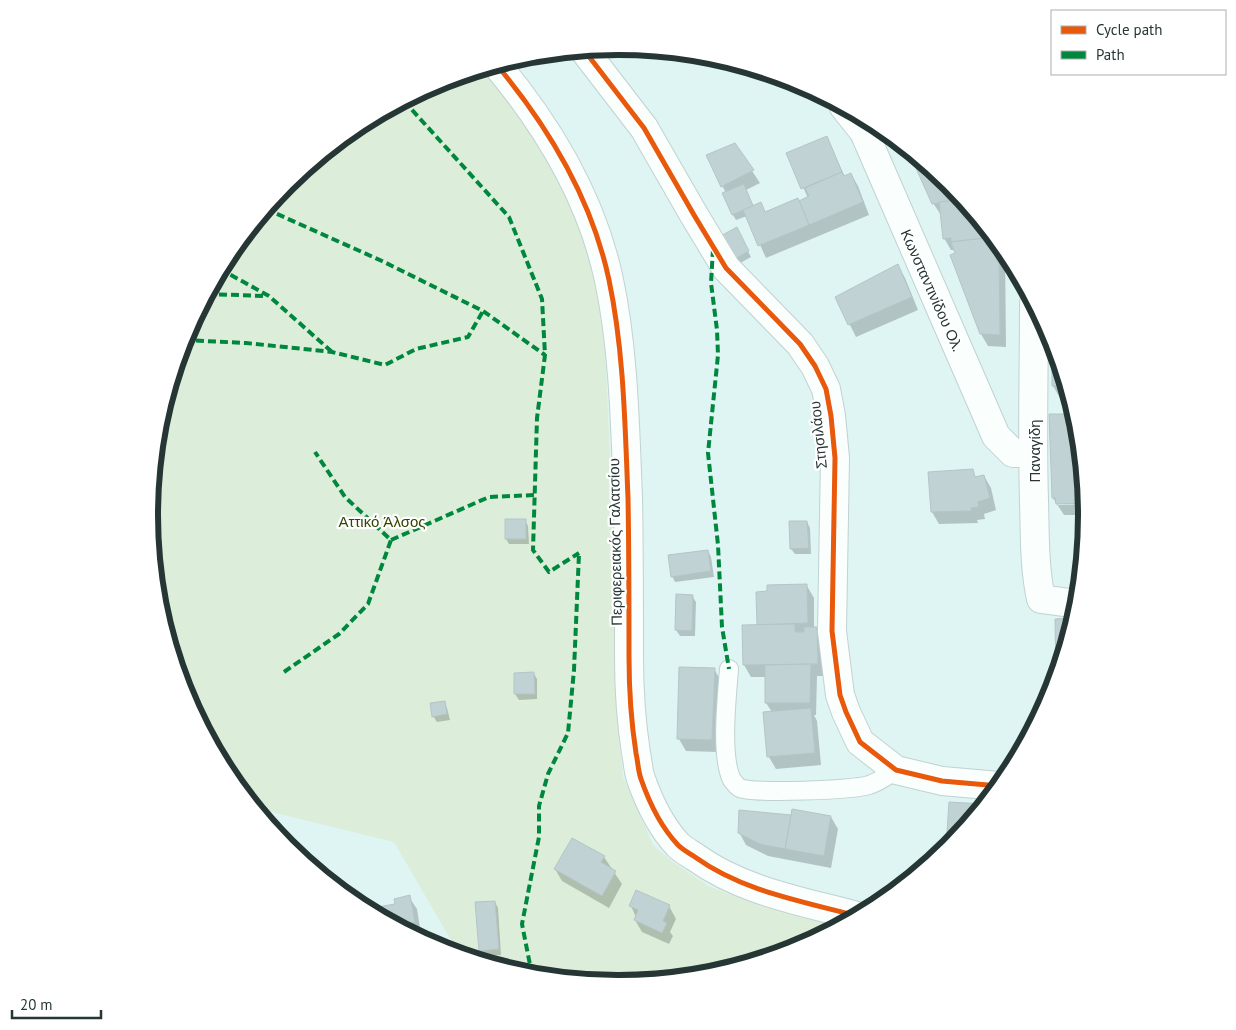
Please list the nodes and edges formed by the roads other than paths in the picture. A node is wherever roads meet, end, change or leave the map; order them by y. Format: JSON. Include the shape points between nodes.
{"nodes":[{"id":1,"x":589,"y":56,"type":"edge"},
{"id":2,"x":501,"y":70,"type":"edge"},
{"id":3,"x":856,"y":122,"type":"edge"},
{"id":4,"x":1034,"y":319,"type":"edge"},
{"id":5,"x":1033,"y":453,"type":"junction"},
{"id":6,"x":1069,"y":603,"type":"edge"},
{"id":7,"x":728,"y":669,"type":"dead end"},
{"id":8,"x":896,"y":770,"type":"junction"},
{"id":9,"x":990,"y":785,"type":"edge"},
{"id":10,"x":847,"y":913,"type":"edge"}],
"edges":[{"from":1,"to":8,"type":"street","name":"Στησιλάου","via":[[644,128],[726,268],[800,344],[826,389],[835,458],[832,631],[840,695],[860,742]]},
{"from":2,"to":10,"type":"street","name":"Περιφερειακός Γαλατσίου","via":[[546,130],[571,176],[595,230],[609,279],[618,336],[623,403],[628,499],[629,691],[640,777],[656,814],[679,846],[712,869],[790,899]]},
{"from":3,"to":5,"type":"street","name":"Κωνσταντινίδου Ολ.","via":[[864,132],[996,436],[1013,453]]},
{"from":4,"to":5,"type":"street","name":"Παναγίδη"},
{"from":5,"to":6,"type":"street","name":"Παναγίδη","via":[[1036,575],[1041,599]]},
{"from":7,"to":8,"type":"lane","via":[[728,764],[732,780],[739,788],[754,791],[868,786]]},
{"from":8,"to":9,"type":"street","name":"Στησιλάου","via":[[942,781]]}]}
